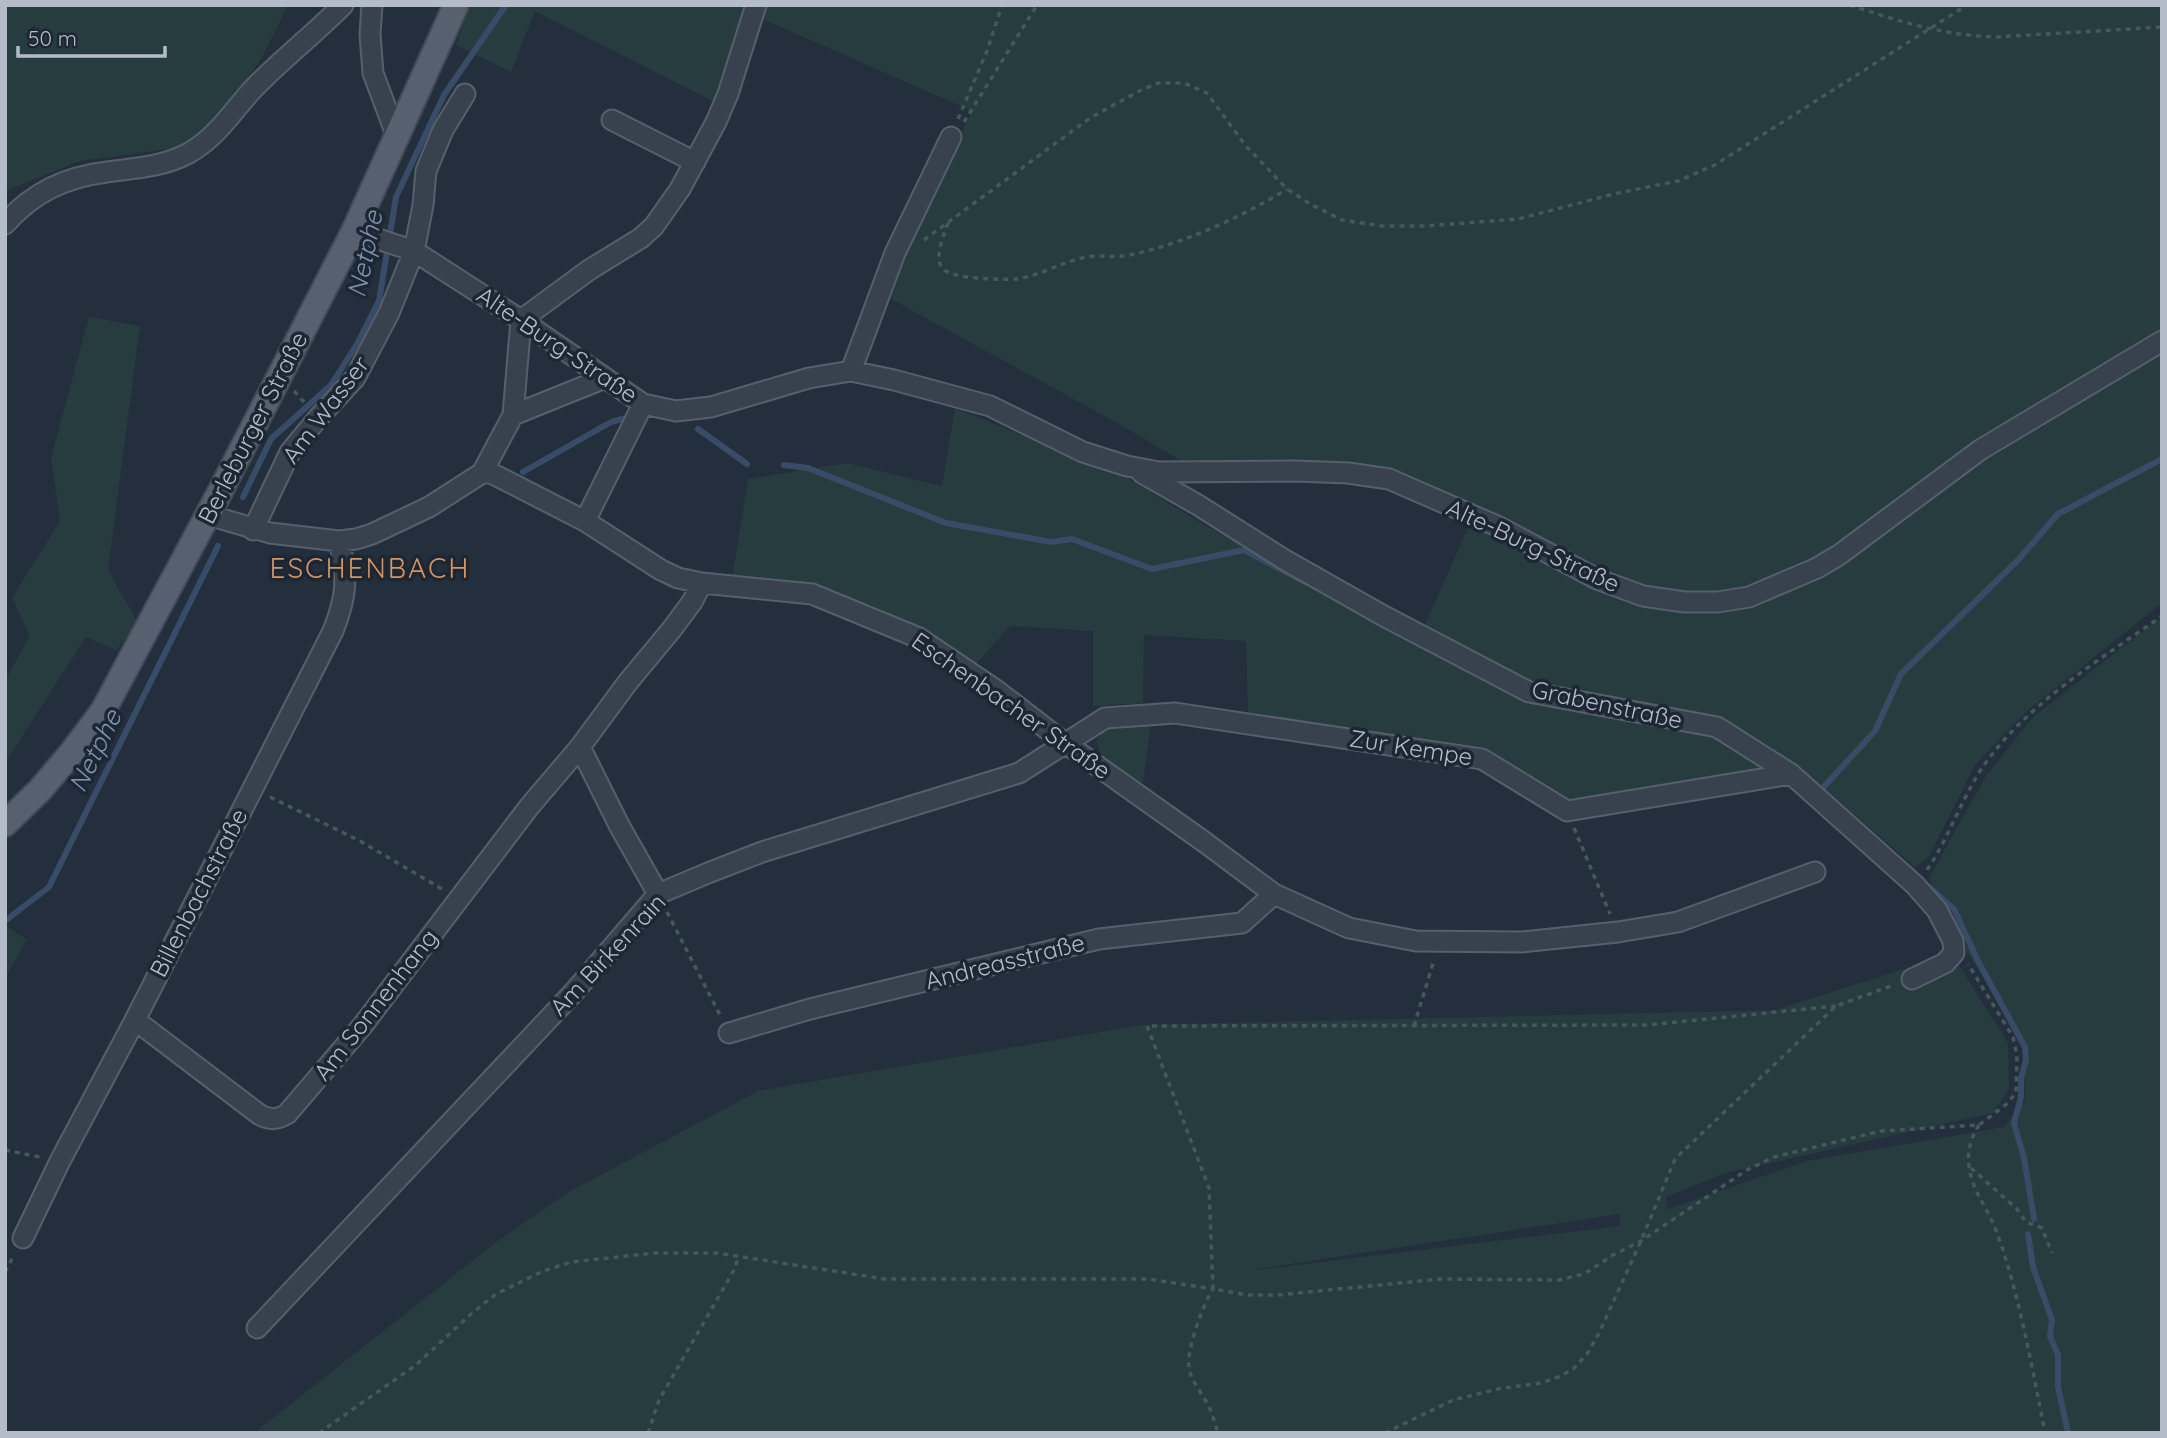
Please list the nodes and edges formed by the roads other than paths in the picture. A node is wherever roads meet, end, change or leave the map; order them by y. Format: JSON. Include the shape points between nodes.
{"nodes":[{"id":1,"x":343,"y":5,"type":"edge"},
{"id":2,"x":372,"y":5,"type":"edge"},
{"id":3,"x":456,"y":5,"type":"edge"},
{"id":4,"x":756,"y":5,"type":"edge"},
{"id":5,"x":465,"y":94,"type":"dead end"},
{"id":6,"x":612,"y":120,"type":"dead end"},
{"id":7,"x":397,"y":137,"type":"junction"},
{"id":8,"x":951,"y":137,"type":"road end"},
{"id":9,"x":695,"y":162,"type":"junction"},
{"id":10,"x":5,"y":224,"type":"edge"},
{"id":11,"x":364,"y":234,"type":"junction"},
{"id":12,"x":407,"y":248,"type":"junction"},
{"id":13,"x":521,"y":320,"type":"junction"},
{"id":14,"x":2162,"y":341,"type":"edge"},
{"id":15,"x":851,"y":372,"type":"junction"},
{"id":16,"x":605,"y":378,"type":"junction"},
{"id":17,"x":643,"y":404,"type":"junction"},
{"id":18,"x":513,"y":415,"type":"junction"},
{"id":19,"x":1127,"y":466,"type":"junction"},
{"id":20,"x":482,"y":473,"type":"junction"},
{"id":21,"x":208,"y":515,"type":"junction"},
{"id":22,"x":585,"y":521,"type":"junction"},
{"id":23,"x":253,"y":530,"type":"junction"},
{"id":24,"x":339,"y":541,"type":"junction"},
{"id":25,"x":702,"y":583,"type":"junction"},
{"id":26,"x":1065,"y":743,"type":"junction"},
{"id":27,"x":580,"y":747,"type":"junction"},
{"id":28,"x":1791,"y":774,"type":"junction"},
{"id":29,"x":5,"y":824,"type":"edge"},
{"id":30,"x":1815,"y":873,"type":"dead end"},
{"id":31,"x":658,"y":894,"type":"junction"},
{"id":32,"x":1274,"y":894,"type":"junction"},
{"id":33,"x":1912,"y":979,"type":"road end"},
{"id":34,"x":135,"y":1020,"type":"junction"},
{"id":35,"x":729,"y":1033,"type":"road end"},
{"id":36,"x":23,"y":1238,"type":"dead end"},
{"id":37,"x":257,"y":1328,"type":"dead end"}],
"edges":[{"from":1,"to":10,"type":"street","via":[[253,89],[209,140],[190,153],[166,163],[61,182],[27,202]]},
{"from":2,"to":7,"type":"street","via":[[373,73]]},
{"from":3,"to":7,"type":"main road","name":"Berleburger Straße"},
{"from":4,"to":9,"type":"street","via":[[728,94]]},
{"from":5,"to":12,"type":"street","name":"Am Wasser","via":[[426,171],[424,205]]},
{"from":6,"to":9,"type":"street"},
{"from":7,"to":11,"type":"main road","name":"Berleburger Straße"},
{"from":8,"to":15,"type":"street","via":[[892,261]]},
{"from":9,"to":13,"type":"street","via":[[654,226],[641,238]]},
{"from":11,"to":12,"type":"street","name":"Alte-Burg-Straße"},
{"from":11,"to":21,"type":"main road","name":"Berleburger Straße"},
{"from":12,"to":13,"type":"street","name":"Alte-Burg-Straße"},
{"from":12,"to":23,"type":"street","name":"Am Wasser","via":[[389,313],[355,378],[290,452]]},
{"from":13,"to":16,"type":"street","name":"Alte-Burg-Straße"},
{"from":13,"to":18,"type":"street"},
{"from":14,"to":19,"type":"street","name":"Alte-Burg-Straße","via":[[1980,450],[1817,568],[1749,597],[1718,602],[1643,596],[1597,579],[1497,526],[1389,479],[1294,471],[1159,472]]},
{"from":15,"to":17,"type":"street","name":"Alte-Burg-Straße","via":[[808,378],[711,407],[676,411]]},
{"from":15,"to":19,"type":"street","name":"Alte-Burg-Straße","via":[[990,407],[1083,452]]},
{"from":16,"to":17,"type":"street","name":"Alte-Burg-Straße"},
{"from":16,"to":18,"type":"street"},
{"from":17,"to":22,"type":"street"},
{"from":18,"to":20,"type":"street"},
{"from":19,"to":28,"type":"street","name":"Grabenstraße","via":[[1382,615],[1529,692],[1717,727]]},
{"from":20,"to":22,"type":"street","name":"Eschenbacher Straße","via":[[502,478]]},
{"from":20,"to":24,"type":"street","via":[[429,507],[372,534]]},
{"from":21,"to":23,"type":"street"},
{"from":21,"to":29,"type":"main road","name":"Berleburger Straße","via":[[103,711],[73,751]]},
{"from":22,"to":25,"type":"street","name":"Eschenbacher Straße","via":[[661,570]]},
{"from":23,"to":24,"type":"street"},
{"from":24,"to":34,"type":"street","name":"Billenbachstraße","via":[[346,571],[343,605],[333,631]]},
{"from":25,"to":26,"type":"street","name":"Eschenbacher Straße","via":[[812,594],[850,607],[919,638]]},
{"from":25,"to":27,"type":"street","name":"Am Sonnenhang"},
{"from":26,"to":28,"type":"street","name":"Zur Kempe","via":[[1105,718],[1175,713],[1273,726],[1482,759],[1567,811]]},
{"from":26,"to":31,"type":"street","name":"Am Birkenrain","via":[[1019,773],[762,852]]},
{"from":26,"to":32,"type":"street","name":"Eschenbacher Straße"},
{"from":27,"to":31,"type":"street"},
{"from":27,"to":34,"type":"street","name":"Am Sonnenhang","via":[[287,1115],[270,1120],[260,1115]]},
{"from":28,"to":33,"type":"street","name":"Grabenstraße","via":[[1915,885],[1937,911],[1955,947],[1950,960]]},
{"from":30,"to":32,"type":"street","name":"Eschenbacher Straße","via":[[1678,922],[1522,942],[1416,940],[1349,928]]},
{"from":31,"to":37,"type":"street","name":"Am Birkenrain","via":[[573,993]]},
{"from":32,"to":35,"type":"street","name":"Andreasstraße","via":[[1242,923],[1099,939]]},
{"from":34,"to":36,"type":"street","name":"Billenbachstraße"}]}
